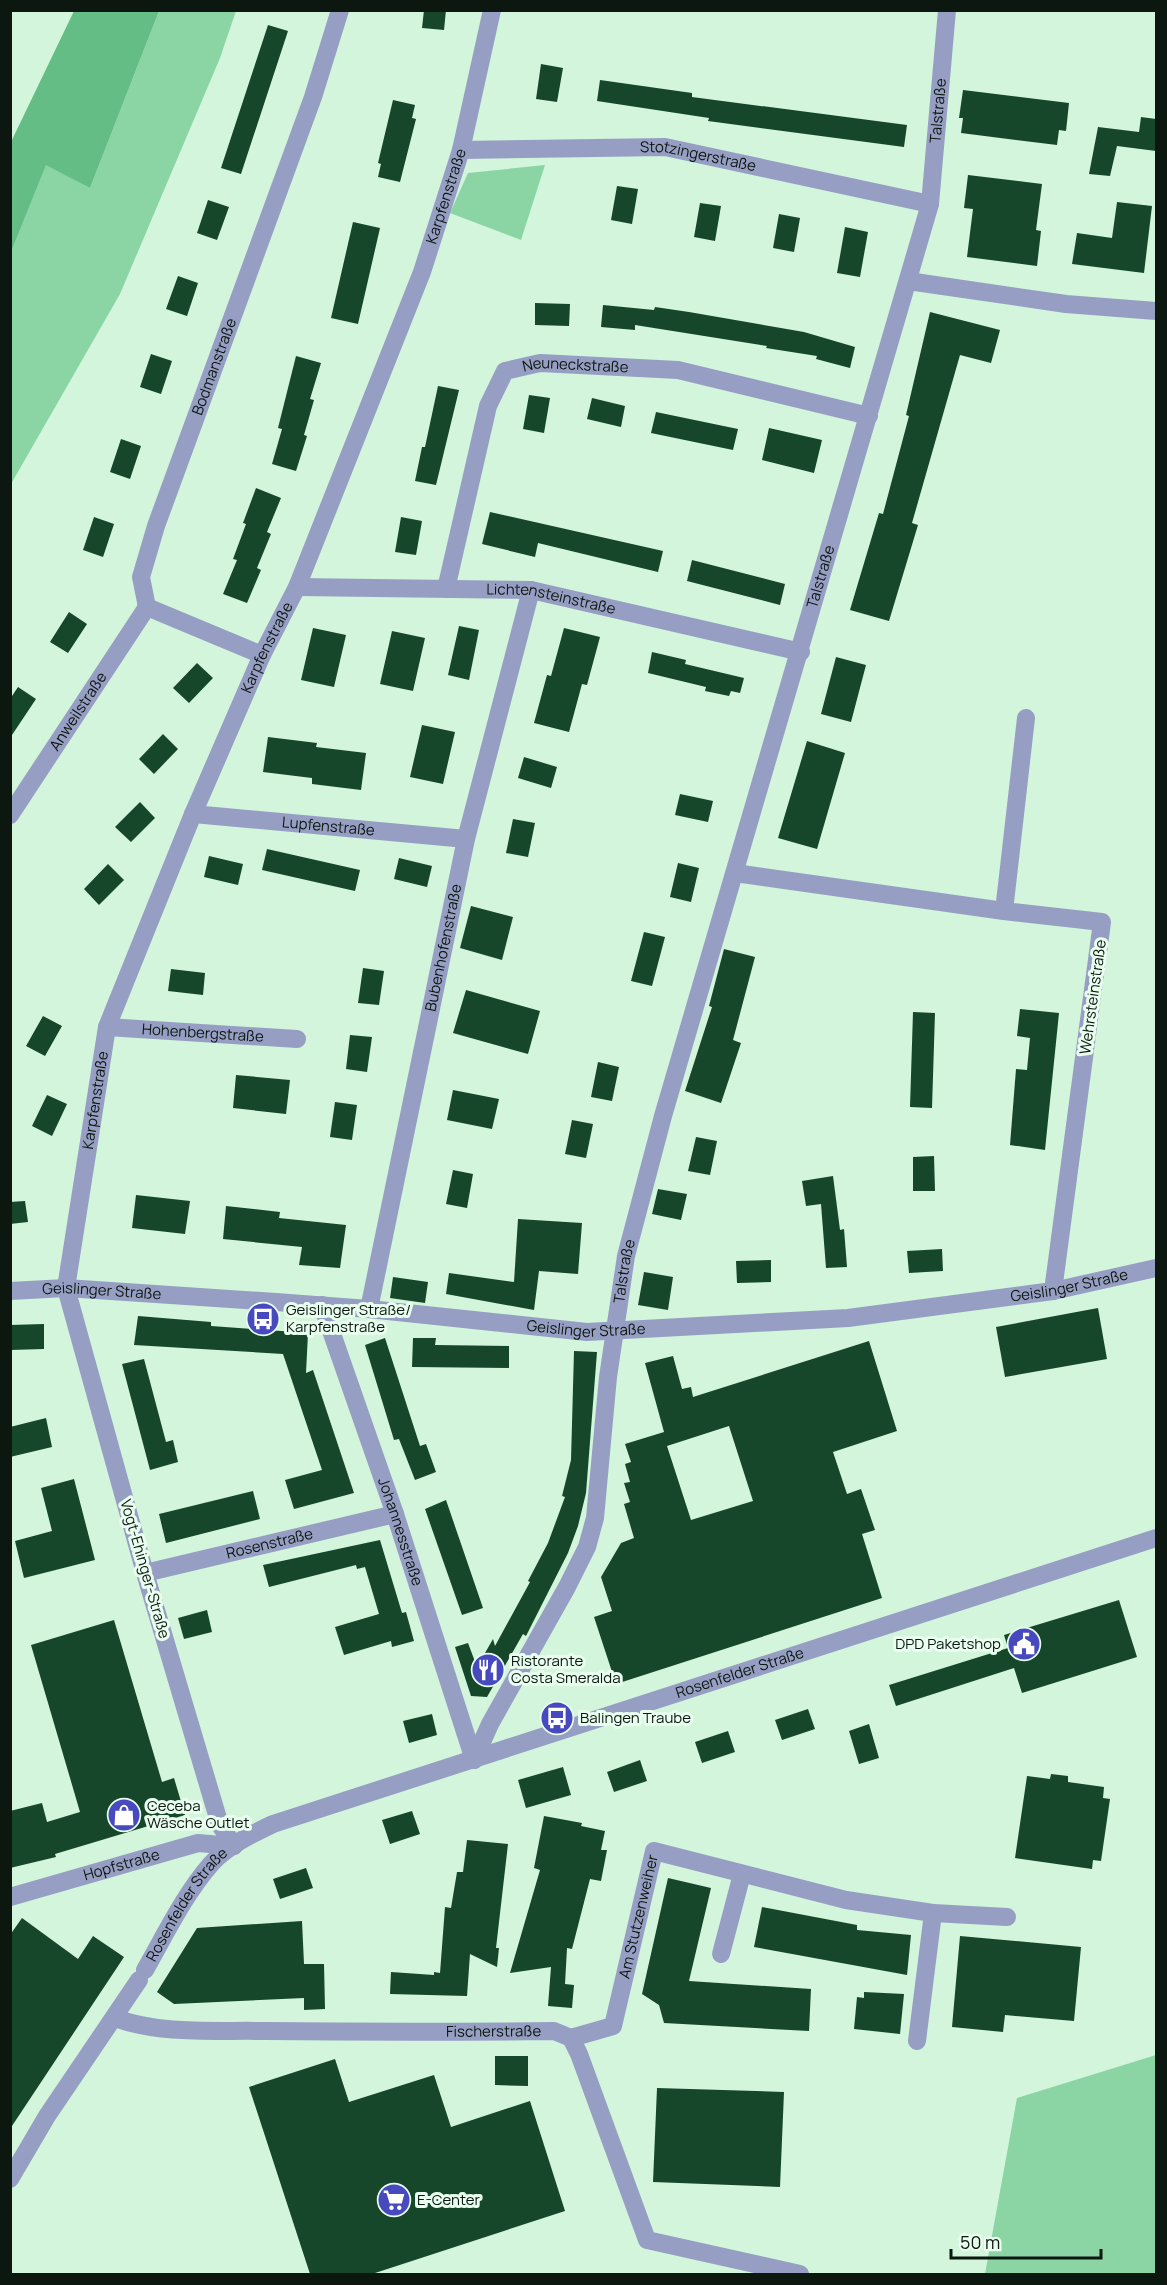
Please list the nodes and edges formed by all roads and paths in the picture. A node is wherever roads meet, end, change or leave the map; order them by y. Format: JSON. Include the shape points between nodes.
{"nodes":[{"id":1,"x":340,"y":10,"type":"edge"},
{"id":2,"x":492,"y":10,"type":"edge"},
{"id":3,"x":947,"y":10,"type":"edge"},
{"id":4,"x":461,"y":150,"type":"junction"},
{"id":5,"x":930,"y":204,"type":"junction"},
{"id":6,"x":908,"y":282,"type":"junction"},
{"id":7,"x":1156,"y":311,"type":"edge"},
{"id":8,"x":869,"y":416,"type":"junction"},
{"id":9,"x":297,"y":586,"type":"junction"},
{"id":10,"x":446,"y":589,"type":"junction"},
{"id":11,"x":531,"y":590,"type":"junction"},
{"id":12,"x":147,"y":607,"type":"junction"},
{"id":13,"x":801,"y":652,"type":"junction"},
{"id":14,"x":262,"y":655,"type":"junction"},
{"id":15,"x":1026,"y":718,"type":"dead end"},
{"id":16,"x":193,"y":814,"type":"junction"},
{"id":17,"x":10,"y":815,"type":"edge"},
{"id":18,"x":466,"y":839,"type":"junction"},
{"id":19,"x":735,"y":873,"type":"junction"},
{"id":20,"x":1004,"y":911,"type":"junction"},
{"id":21,"x":107,"y":1027,"type":"junction"},
{"id":22,"x":297,"y":1039,"type":"dead end"},
{"id":23,"x":1156,"y":1268,"type":"edge"},
{"id":24,"x":66,"y":1288,"type":"junction"},
{"id":25,"x":10,"y":1291,"type":"edge"},
{"id":26,"x":1053,"y":1291,"type":"junction"},
{"id":27,"x":322,"y":1305,"type":"junction"},
{"id":28,"x":369,"y":1309,"type":"junction"},
{"id":29,"x":615,"y":1330,"type":"junction"},
{"id":30,"x":395,"y":1514,"type":"junction"},
{"id":31,"x":1156,"y":1538,"type":"edge"},
{"id":32,"x":144,"y":1573,"type":"junction"},
{"id":33,"x":474,"y":1760,"type":"junction"},
{"id":34,"x":234,"y":1846,"type":"junction"},
{"id":35,"x":742,"y":1874,"type":"junction"},
{"id":36,"x":10,"y":1897,"type":"edge"},
{"id":37,"x":933,"y":1913,"type":"junction"},
{"id":38,"x":1007,"y":1917,"type":"dead end"},
{"id":39,"x":721,"y":1953,"type":"dead end"},
{"id":40,"x":115,"y":2018,"type":"junction"},
{"id":41,"x":571,"y":2038,"type":"junction"},
{"id":42,"x":917,"y":2041,"type":"dead end"},
{"id":43,"x":10,"y":2179,"type":"edge"},
{"id":44,"x":800,"y":2274,"type":"edge"}],
"edges":[{"from":1,"to":12,"type":"street","name":"Bodmanstraße","via":[[313,97],[156,526],[141,577]]},
{"from":2,"to":4,"type":"street","name":"Karpfenstraße"},
{"from":3,"to":5,"type":"street","name":"Talstraße"},
{"from":4,"to":5,"type":"street","name":"Stotzingerstraße","via":[[666,147]]},
{"from":4,"to":9,"type":"street","name":"Karpfenstraße","via":[[422,272]]},
{"from":5,"to":6,"type":"street","name":"Talstraße"},
{"from":6,"to":7,"type":"street","via":[[1066,304]]},
{"from":6,"to":8,"type":"street","name":"Talstraße"},
{"from":8,"to":10,"type":"street","name":"Neuneckstraße","via":[[678,370],[540,363],[505,371],[488,406]]},
{"from":8,"to":13,"type":"street","name":"Talstraße"},
{"from":9,"to":10,"type":"street","name":"Lichtensteinstraße"},
{"from":9,"to":14,"type":"street","name":"Karpfenstraße"},
{"from":10,"to":11,"type":"street","name":"Lichtensteinstraße"},
{"from":11,"to":13,"type":"street","name":"Lichtensteinstraße"},
{"from":11,"to":18,"type":"street","name":"Bubenhofenstraße"},
{"from":12,"to":14,"type":"street"},
{"from":12,"to":17,"type":"street","name":"Anweilstraße"},
{"from":13,"to":19,"type":"street","name":"Talstraße"},
{"from":14,"to":16,"type":"street","name":"Karpfenstraße"},
{"from":15,"to":20,"type":"street"},
{"from":16,"to":18,"type":"street","name":"Lupfenstraße"},
{"from":16,"to":21,"type":"street","name":"Karpfenstraße"},
{"from":18,"to":28,"type":"street","name":"Bubenhofenstraße"},
{"from":19,"to":20,"type":"street"},
{"from":19,"to":29,"type":"street","name":"Talstraße","via":[[626,1256]]},
{"from":20,"to":26,"type":"street","name":"Wehrsteinstraße","via":[[1102,922]]},
{"from":21,"to":22,"type":"street","name":"Hohenbergstraße"},
{"from":21,"to":24,"type":"street","name":"Karpfenstraße"},
{"from":23,"to":26,"type":"street","name":"Geislinger Straße"},
{"from":24,"to":25,"type":"street","name":"Geislinger Straße"},
{"from":24,"to":27,"type":"street","name":"Geislinger Straße"},
{"from":24,"to":32,"type":"street","name":"Vogt-Ehinger-Straße"},
{"from":26,"to":29,"type":"street","name":"Geislinger Straße","via":[[848,1318]]},
{"from":27,"to":28,"type":"street","name":"Geislinger Straße"},
{"from":27,"to":30,"type":"street","name":"Johannesstraße"},
{"from":28,"to":29,"type":"street","name":"Geislinger Straße","via":[[587,1332]]},
{"from":29,"to":33,"type":"street","name":"Talstraße","via":[[595,1518],[587,1547]]},
{"from":30,"to":32,"type":"street","name":"Rosenstraße"},
{"from":30,"to":33,"type":"street","name":"Johannesstraße"},
{"from":31,"to":33,"type":"street","name":"Rosenfelder Straße"},
{"from":32,"to":34,"type":"street","name":"Vogt-Ehinger-Straße","via":[[220,1825]]},
{"from":33,"to":34,"type":"street","name":"Rosenfelder Straße","via":[[273,1824]]},
{"from":34,"to":36,"type":"street","name":"Hopfstraße","via":[[198,1843]]},
{"from":34,"to":40,"type":"street","name":"Rosenfelder Straße","via":[[212,1863],[194,1887]]},
{"from":35,"to":37,"type":"street","name":"Am Stutzenweiher","via":[[846,1900]]},
{"from":35,"to":39,"type":"street"},
{"from":35,"to":41,"type":"street","name":"Am Stutzenweiher","via":[[654,1851],[613,2026]]},
{"from":37,"to":38,"type":"street","name":"Am Stutzenweiher"},
{"from":37,"to":42,"type":"street"},
{"from":40,"to":41,"type":"street","name":"Fischerstraße","via":[[137,2026],[164,2028],[406,2033],[554,2031]]},
{"from":40,"to":43,"type":"street","name":"Rosenfelder Straße","via":[[47,2116]]},
{"from":41,"to":44,"type":"street","via":[[647,2240]]}]}
